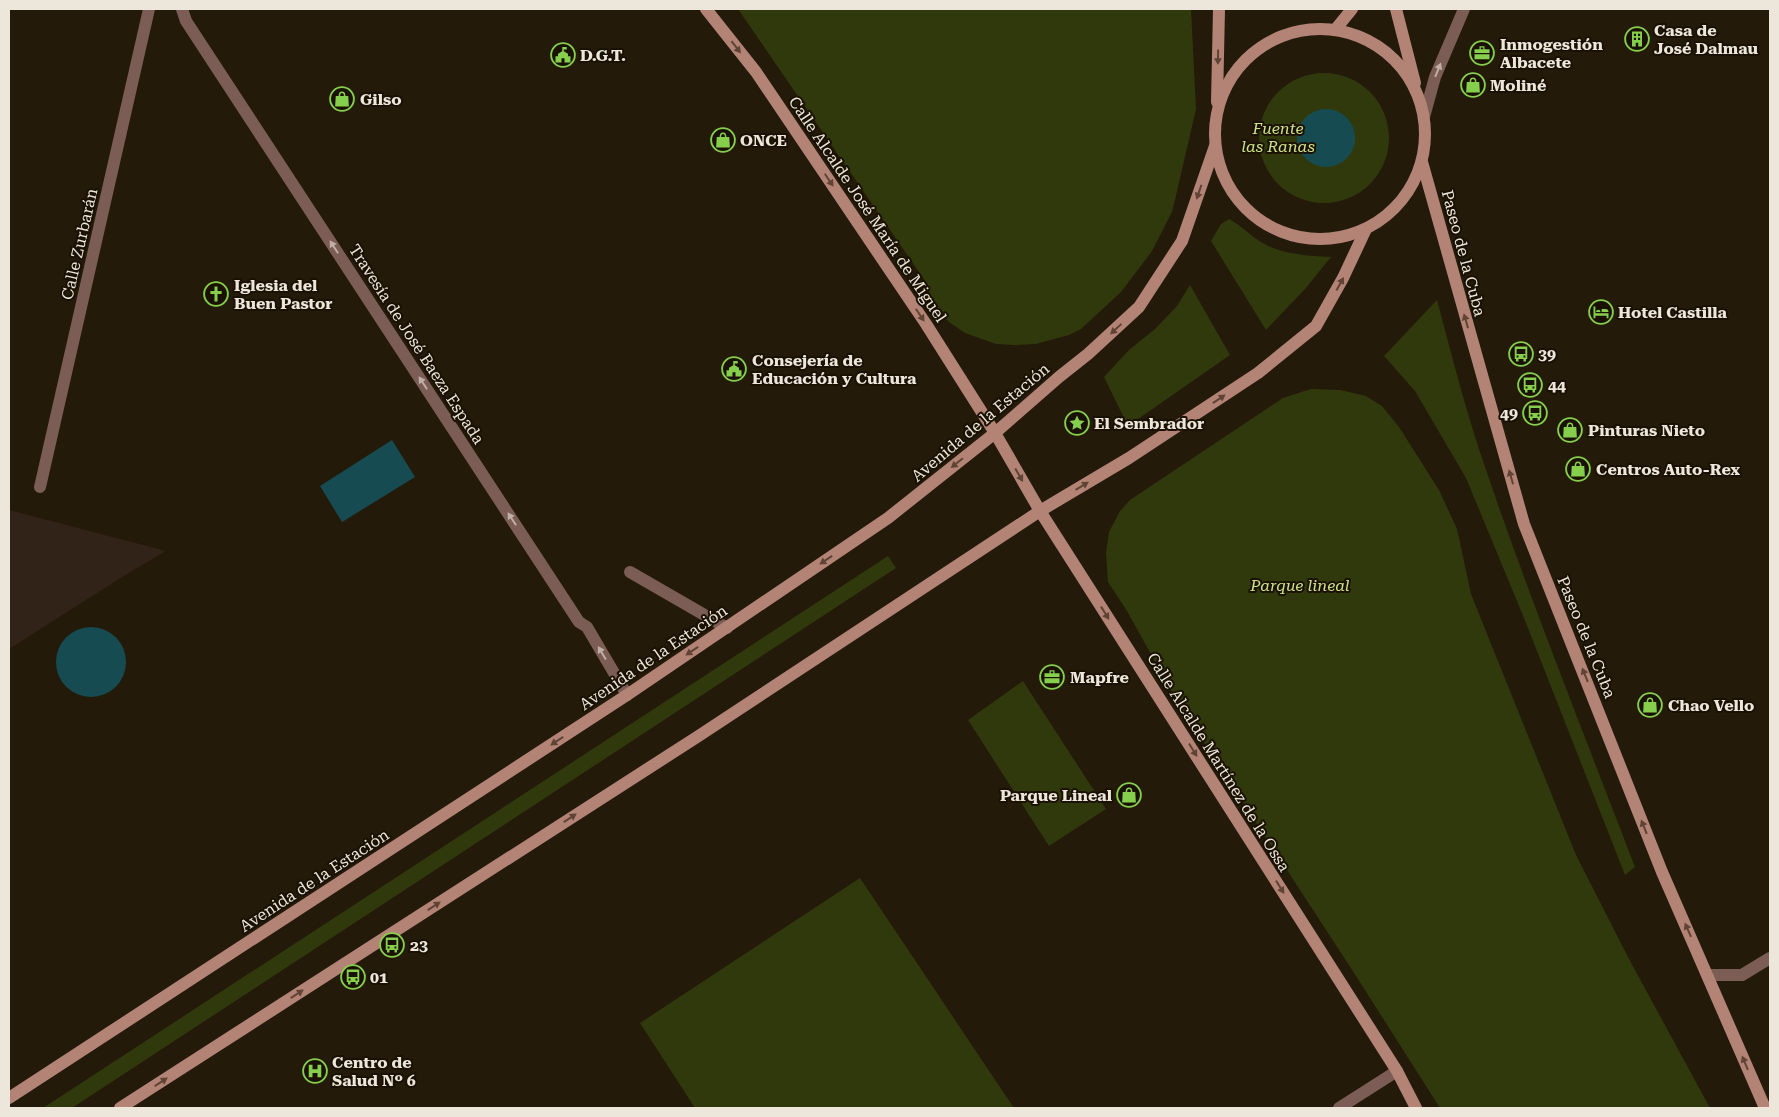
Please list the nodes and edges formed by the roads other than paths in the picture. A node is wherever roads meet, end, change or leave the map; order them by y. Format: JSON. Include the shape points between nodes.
{"nodes":[{"id":1,"x":149,"y":9,"type":"edge"},
{"id":2,"x":182,"y":9,"type":"edge"},
{"id":3,"x":706,"y":9,"type":"edge"},
{"id":4,"x":1219,"y":9,"type":"edge"},
{"id":5,"x":1352,"y":9,"type":"edge"},
{"id":6,"x":1396,"y":9,"type":"edge"},
{"id":7,"x":1464,"y":9,"type":"edge"},
{"id":8,"x":1335,"y":30,"type":"junction"},
{"id":9,"x":1416,"y":90,"type":"junction"},
{"id":10,"x":1217,"y":107,"type":"junction"},
{"id":11,"x":1424,"y":117,"type":"junction"},
{"id":12,"x":1215,"y":146,"type":"junction"},
{"id":13,"x":1422,"y":162,"type":"junction"},
{"id":14,"x":1366,"y":229,"type":"junction"},
{"id":15,"x":995,"y":433,"type":"junction"},
{"id":16,"x":40,"y":487,"type":"dead end"},
{"id":17,"x":1040,"y":511,"type":"junction"},
{"id":18,"x":630,"y":572,"type":"dead end"},
{"id":19,"x":726,"y":628,"type":"junction"},
{"id":20,"x":627,"y":695,"type":"junction"},
{"id":21,"x":1770,"y":958,"type":"edge"},
{"id":22,"x":1708,"y":974,"type":"junction"},
{"id":23,"x":1397,"y":1071,"type":"junction"},
{"id":24,"x":9,"y":1098,"type":"edge"},
{"id":25,"x":120,"y":1108,"type":"edge"},
{"id":26,"x":1339,"y":1108,"type":"edge"},
{"id":27,"x":1416,"y":1108,"type":"edge"},
{"id":28,"x":1765,"y":1108,"type":"edge"}],
"edges":[{"from":1,"to":16,"type":"street","name":"Calle Zurbarán"},
{"from":20,"to":2,"type":"street","name":"Travesía de José Baeza Espada","one_way":true,"via":[[587,628],[579,622],[186,21]]},
{"from":3,"to":15,"type":"main road","name":"Calle Alcalde José María de Miguel","one_way":true,"via":[[761,80],[926,324]]},
{"from":4,"to":10,"type":"main road","one_way":true},
{"from":5,"to":8,"type":"main road"},
{"from":6,"to":9,"type":"main road"},
{"from":11,"to":7,"type":"street","one_way":true,"via":[[1435,77]]},
{"from":8,"to":9,"type":"main road","via":[[1359,36],[1379,47],[1396,60]]},
{"from":8,"to":10,"type":"main road","via":[[1312,29],[1277,38],[1261,47],[1232,74]]},
{"from":9,"to":11,"type":"main road"},
{"from":10,"to":12,"type":"main road"},
{"from":11,"to":13,"type":"main road"},
{"from":12,"to":14,"type":"main road","via":[[1228,185],[1238,200],[1266,225],[1282,233],[1327,239]]},
{"from":12,"to":15,"type":"main road","name":"Avenida de la Estación","one_way":true,"via":[[1182,241],[1139,307]]},
{"from":13,"to":14,"type":"main road","via":[[1406,195]]},
{"from":22,"to":13,"type":"main road","name":"Paseo de la Cuba","one_way":true,"via":[[1662,872],[1524,524]]},
{"from":17,"to":14,"type":"main road","one_way":true,"via":[[1215,402],[1316,326]]},
{"from":15,"to":17,"type":"main road","name":"Calle Alcalde Martínez de la Ossa","one_way":true},
{"from":15,"to":19,"type":"main road","name":"Avenida de la Estación","one_way":true,"via":[[888,518]]},
{"from":17,"to":23,"type":"main road","name":"Calle Alcalde Martínez de la Ossa","one_way":true},
{"from":25,"to":17,"type":"main road","one_way":true},
{"from":18,"to":19,"type":"street"},
{"from":19,"to":20,"type":"main road","name":"Avenida de la Estación","one_way":true},
{"from":20,"to":24,"type":"main road","name":"Avenida de la Estación","one_way":true},
{"from":21,"to":22,"type":"street","via":[[1742,975]]},
{"from":28,"to":22,"type":"main road","name":"Paseo de la Cuba","one_way":true},
{"from":23,"to":26,"type":"street"},
{"from":23,"to":27,"type":"main road","name":"Calle Alcalde Martínez de la Ossa"}]}
